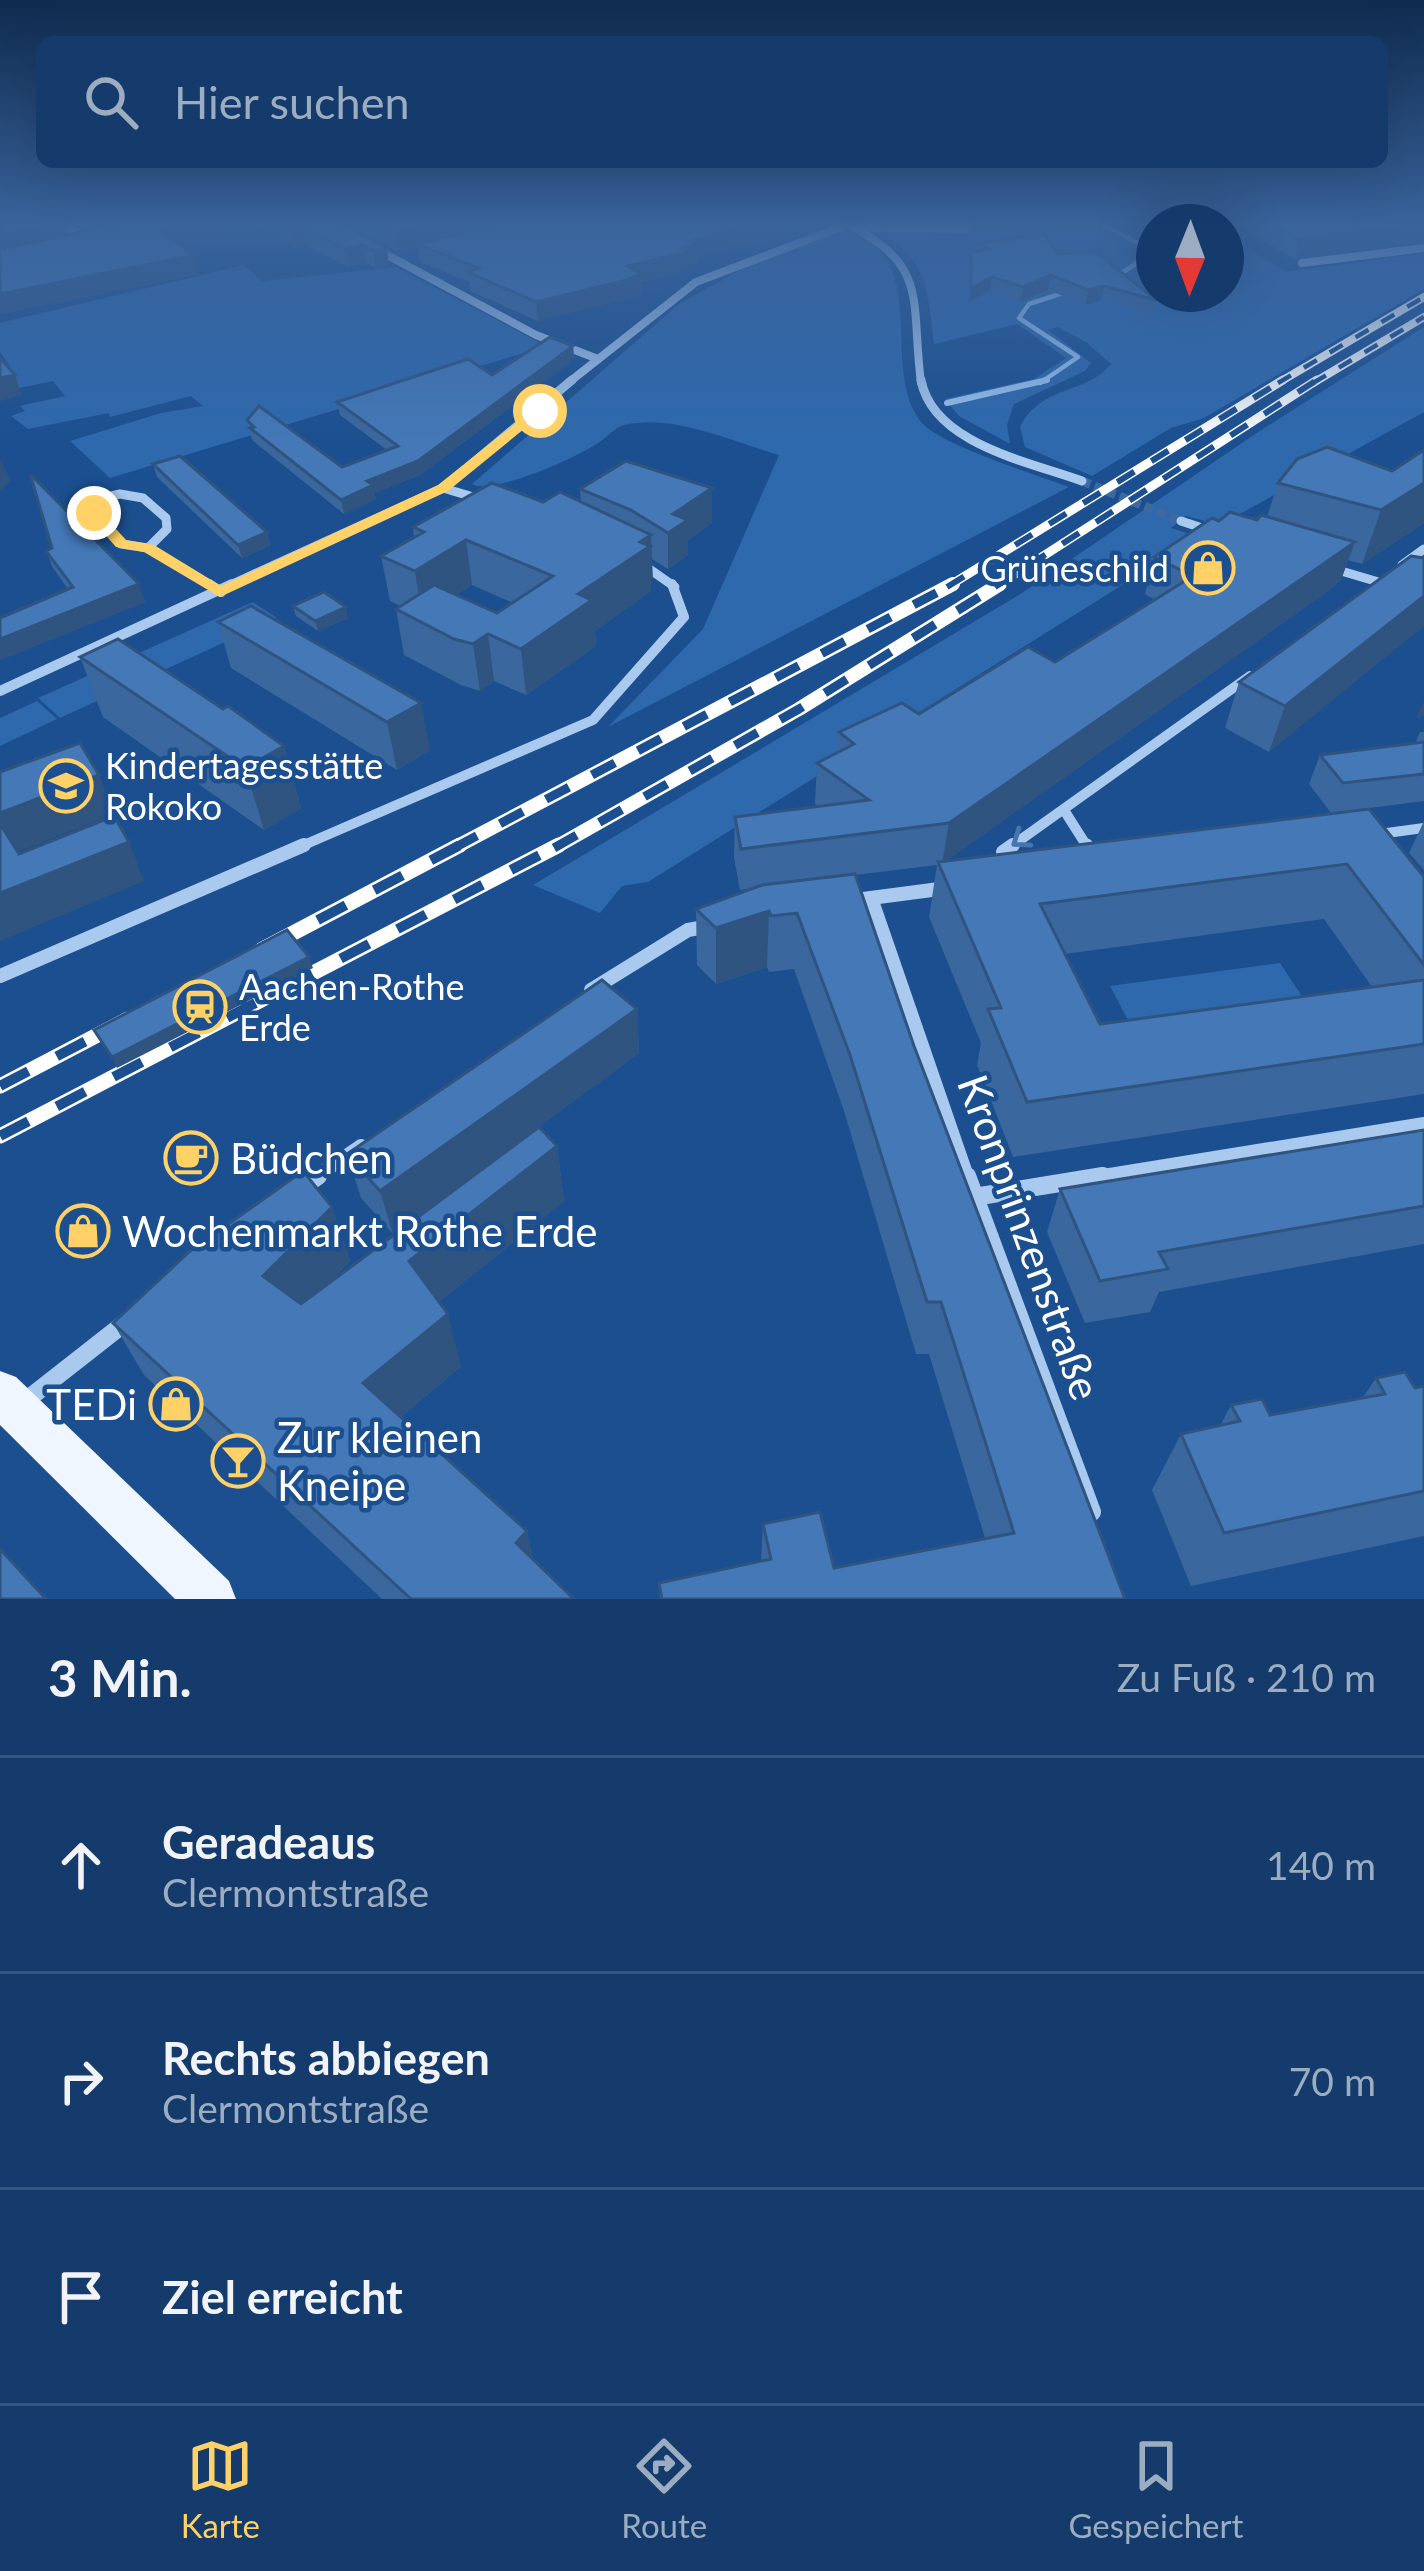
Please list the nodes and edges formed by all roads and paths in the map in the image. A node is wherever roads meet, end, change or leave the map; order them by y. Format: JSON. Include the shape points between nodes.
{"nodes":[{"id":1,"x":462,"y":296,"type":"edge"},
{"id":2,"x":680,"y":296,"type":"edge"},
{"id":3,"x":914,"y":296,"type":"edge"},
{"id":4,"x":598,"y":359,"type":"junction"},
{"id":5,"x":1082,"y":482,"type":"tunnel mouth"},
{"id":6,"x":443,"y":488,"type":"junction"},
{"id":7,"x":500,"y":507,"type":"edge"},
{"id":8,"x":1181,"y":520,"type":"tunnel mouth"},
{"id":9,"x":1232,"y":537,"type":"edge"},
{"id":10,"x":148,"y":548,"type":"junction"},
{"id":11,"x":1424,"y":549,"type":"edge"},
{"id":12,"x":623,"y":555,"type":"edge"},
{"id":13,"x":1315,"y":563,"type":"edge"},
{"id":14,"x":1378,"y":582,"type":"junction"},
{"id":15,"x":1401,"y":589,"type":"edge"},
{"id":16,"x":220,"y":592,"type":"junction"},
{"id":17,"x":1360,"y":595,"type":"edge"},
{"id":18,"x":1254,"y":673,"type":"edge"},
{"id":19,"x":0,"y":691,"type":"edge"},
{"id":20,"x":1064,"y":810,"type":"junction"},
{"id":21,"x":1424,"y":828,"type":"edge"},
{"id":22,"x":1367,"y":851,"type":"edge"},
{"id":23,"x":1080,"y":871,"type":"edge"},
{"id":24,"x":997,"y":882,"type":"edge"},
{"id":25,"x":955,"y":887,"type":"edge"},
{"id":26,"x":871,"y":898,"type":"junction"},
{"id":27,"x":831,"y":903,"type":"edge"},
{"id":28,"x":730,"y":922,"type":"edge"},
{"id":29,"x":0,"y":976,"type":"edge"},
{"id":30,"x":578,"y":999,"type":"edge"},
{"id":31,"x":1424,"y":1124,"type":"edge"},
{"id":32,"x":371,"y":1140,"type":"edge"},
{"id":33,"x":974,"y":1197,"type":"junction"},
{"id":34,"x":277,"y":1205,"type":"edge"},
{"id":35,"x":144,"y":1308,"type":"edge"},
{"id":36,"x":8,"y":1401,"type":"edge"},
{"id":37,"x":1099,"y":1532,"type":"edge"},
{"id":38,"x":211,"y":1599,"type":"edge"}],
"edges":[{"from":1,"to":4,"type":"street"},
{"from":2,"to":4,"type":"street"},
{"from":3,"to":5,"type":"street","via":[[928,404],[968,435]]},
{"from":4,"to":6,"type":"street"},
{"from":6,"to":7,"type":"street"},
{"from":6,"to":16,"type":"street"},
{"from":8,"to":9,"type":"street"},
{"from":10,"to":10,"type":"street","via":[[121,544],[94,513],[98,500],[145,495],[167,529]]},
{"from":10,"to":16,"type":"street"},
{"from":11,"to":14,"type":"street"},
{"from":12,"to":29,"type":"street","via":[[676,585],[685,617],[593,720]]},
{"from":13,"to":14,"type":"street"},
{"from":14,"to":15,"type":"street"},
{"from":14,"to":17,"type":"street"},
{"from":16,"to":19,"type":"street"},
{"from":18,"to":20,"type":"street"},
{"from":20,"to":23,"type":"street","via":[[1101,868]]},
{"from":20,"to":24,"type":"street","one_way":true,"via":[[1003,852],[1018,879]]},
{"from":21,"to":22,"type":"street","via":[[1356,837]]},
{"from":25,"to":26,"type":"street"},
{"from":26,"to":27,"type":"street"},
{"from":26,"to":33,"type":"street","name":"Kronprinzenstraße"},
{"from":28,"to":30,"type":"street","via":[[688,930]]},
{"from":31,"to":33,"type":"street"},
{"from":32,"to":34,"type":"street"},
{"from":33,"to":37,"type":"street","name":"Kronprinzenstraße"},
{"from":35,"to":36,"type":"street"},
{"from":36,"to":38,"type":"main road"}]}
